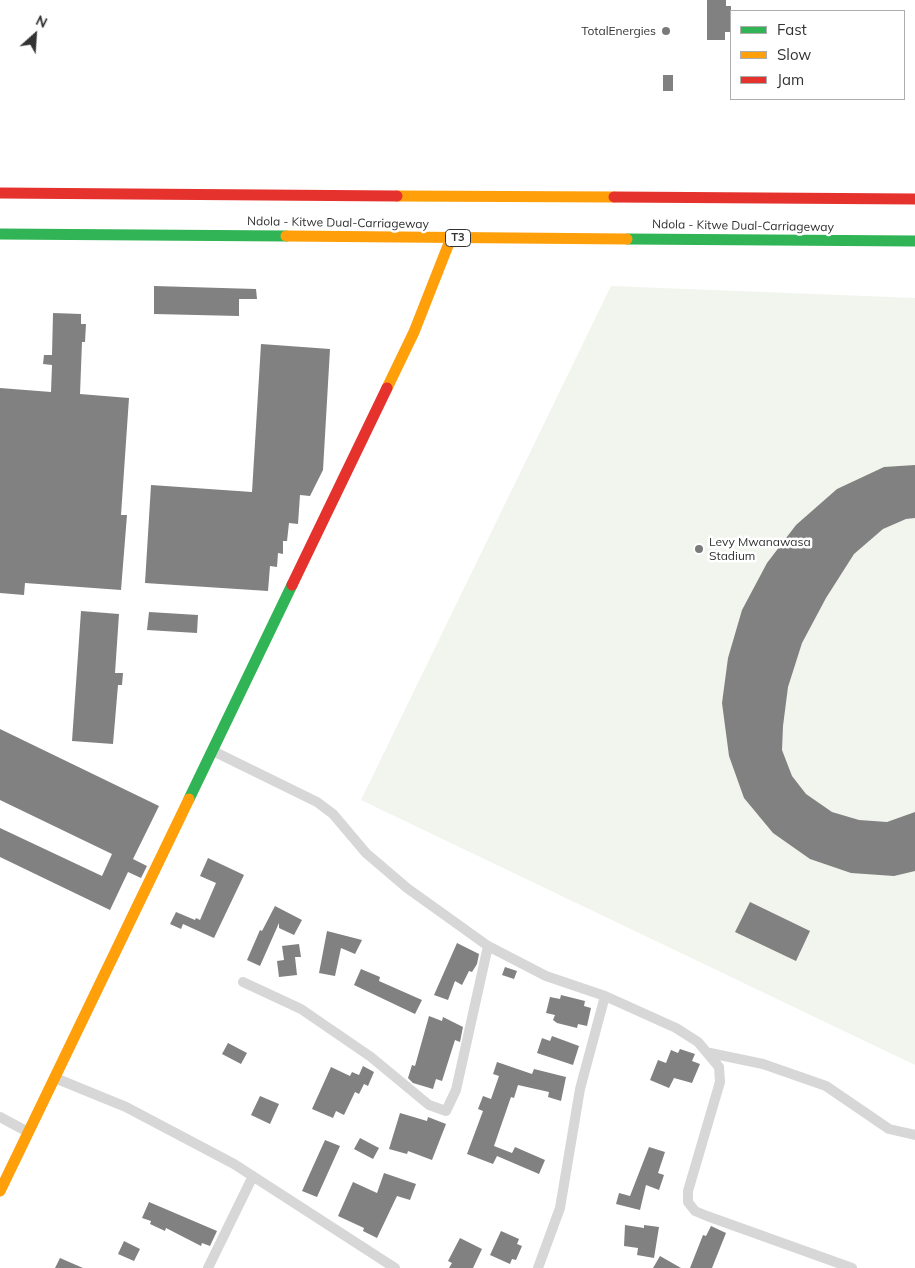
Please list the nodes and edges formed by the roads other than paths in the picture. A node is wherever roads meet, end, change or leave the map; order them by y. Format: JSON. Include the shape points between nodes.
{"nodes":[{"id":1,"x":0,"y":193,"type":"edge"},
{"id":2,"x":915,"y":200,"type":"edge"},
{"id":3,"x":0,"y":234,"type":"edge"},
{"id":4,"x":451,"y":238,"type":"junction"},
{"id":5,"x":915,"y":241,"type":"edge"},
{"id":6,"x":213,"y":751,"type":"junction"},
{"id":7,"x":488,"y":946,"type":"junction"},
{"id":8,"x":243,"y":982,"type":"dead end"},
{"id":9,"x":606,"y":996,"type":"junction"},
{"id":10,"x":710,"y":1053,"type":"junction"},
{"id":11,"x":54,"y":1078,"type":"junction"},
{"id":12,"x":0,"y":1117,"type":"edge"},
{"id":13,"x":28,"y":1132,"type":"junction"},
{"id":14,"x":915,"y":1135,"type":"edge"},
{"id":15,"x":253,"y":1176,"type":"junction"},
{"id":16,"x":0,"y":1191,"type":"edge"},
{"id":17,"x":208,"y":1268,"type":"edge"},
{"id":18,"x":395,"y":1268,"type":"edge"},
{"id":19,"x":538,"y":1268,"type":"edge"},
{"id":20,"x":852,"y":1268,"type":"edge"}],
"edges":[{"from":1,"to":2,"type":"main road"},
{"from":3,"to":4,"type":"main road","name":"Ndola - Kitwe Dual-Carriageway","number":"T3"},
{"from":4,"to":5,"type":"main road","name":"Ndola - Kitwe Dual-Carriageway","number":"T3"},
{"from":4,"to":6,"type":"main road","via":[[414,332]]},
{"from":6,"to":7,"type":"street","via":[[317,802],[333,814],[366,853],[400,882]]},
{"from":6,"to":11,"type":"main road"},
{"from":7,"to":8,"type":"street","via":[[456,1090],[446,1111],[429,1105],[370,1057],[301,1009]]},
{"from":7,"to":9,"type":"street","via":[[546,976]]},
{"from":9,"to":10,"type":"street","via":[[676,1028]]},
{"from":9,"to":19,"type":"street","via":[[580,1089],[560,1208]]},
{"from":10,"to":14,"type":"street","via":[[764,1064],[826,1086],[889,1128]]},
{"from":10,"to":20,"type":"street","via":[[720,1067],[720,1082],[688,1191],[688,1202],[695,1211],[707,1216]]},
{"from":11,"to":13,"type":"main road"},
{"from":11,"to":15,"type":"street","via":[[126,1107]]},
{"from":12,"to":13,"type":"street"},
{"from":13,"to":16,"type":"main road"},
{"from":15,"to":17,"type":"street"},
{"from":15,"to":18,"type":"street"}]}
